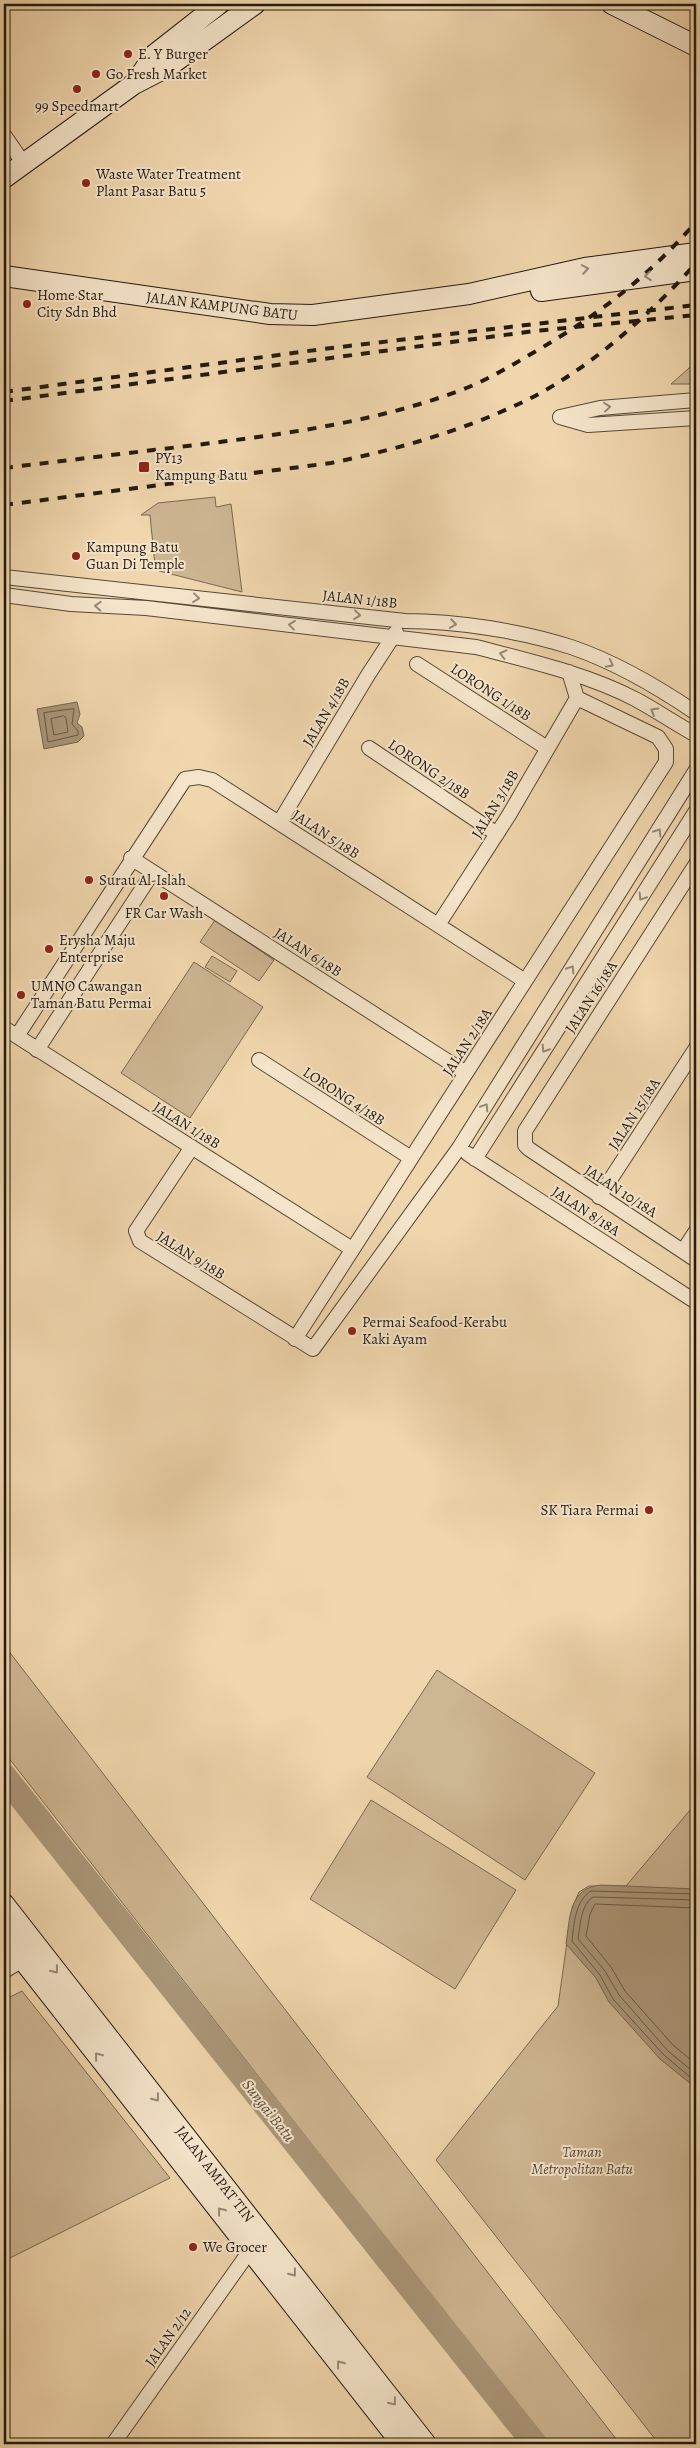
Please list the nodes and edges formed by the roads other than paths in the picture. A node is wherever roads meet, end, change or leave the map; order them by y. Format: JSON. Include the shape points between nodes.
{"nodes":[{"id":1,"x":219,"y":4,"type":"edge"},
{"id":2,"x":255,"y":4,"type":"edge"},
{"id":3,"x":612,"y":4,"type":"edge"},
{"id":4,"x":696,"y":46,"type":"edge"},
{"id":5,"x":134,"y":84,"type":"junction"},
{"id":6,"x":4,"y":135,"type":"edge"},
{"id":7,"x":24,"y":164,"type":"junction"},
{"id":8,"x":4,"y":178,"type":"edge"},
{"id":9,"x":696,"y":253,"type":"edge"},
{"id":10,"x":696,"y":270,"type":"edge"},
{"id":11,"x":4,"y":276,"type":"edge"},
{"id":12,"x":470,"y":294,"type":"junction"},
{"id":13,"x":696,"y":400,"type":"edge"},
{"id":14,"x":634,"y":404,"type":"junction"},
{"id":15,"x":696,"y":418,"type":"edge"},
{"id":16,"x":636,"y":422,"type":"junction"},
{"id":17,"x":4,"y":577,"type":"edge"},
{"id":18,"x":4,"y":595,"type":"edge"},
{"id":19,"x":405,"y":621,"type":"junction"},
{"id":20,"x":393,"y":637,"type":"junction"},
{"id":21,"x":417,"y":664,"type":"dead end"},
{"id":22,"x":568,"y":672,"type":"junction"},
{"id":23,"x":600,"y":684,"type":"junction"},
{"id":24,"x":577,"y":698,"type":"junction"},
{"id":25,"x":696,"y":713,"type":"edge"},
{"id":26,"x":696,"y":735,"type":"edge"},
{"id":27,"x":368,"y":748,"type":"dead end"},
{"id":28,"x":547,"y":748,"type":"junction"},
{"id":29,"x":696,"y":770,"type":"edge"},
{"id":30,"x":696,"y":811,"type":"edge"},
{"id":31,"x":279,"y":823,"type":"junction"},
{"id":32,"x":497,"y":834,"type":"junction"},
{"id":33,"x":132,"y":858,"type":"junction"},
{"id":34,"x":696,"y":864,"type":"edge"},
{"id":35,"x":153,"y":872,"type":"junction"},
{"id":36,"x":438,"y":925,"type":"junction"},
{"id":37,"x":525,"y":982,"type":"junction"},
{"id":38,"x":4,"y":1028,"type":"edge"},
{"id":39,"x":17,"y":1036,"type":"junction"},
{"id":40,"x":696,"y":1048,"type":"edge"},
{"id":41,"x":37,"y":1050,"type":"junction"},
{"id":42,"x":259,"y":1060,"type":"dead end"},
{"id":43,"x":466,"y":1072,"type":"junction"},
{"id":44,"x":192,"y":1147,"type":"junction"},
{"id":45,"x":459,"y":1148,"type":"junction"},
{"id":46,"x":529,"y":1149,"type":"joint"},
{"id":47,"x":411,"y":1158,"type":"junction"},
{"id":48,"x":475,"y":1159,"type":"junction"},
{"id":49,"x":599,"y":1197,"type":"junction"},
{"id":50,"x":696,"y":1231,"type":"edge"},
{"id":51,"x":352,"y":1249,"type":"junction"},
{"id":52,"x":683,"y":1251,"type":"junction"},
{"id":53,"x":696,"y":1260,"type":"edge"},
{"id":54,"x":696,"y":1302,"type":"edge"},
{"id":55,"x":295,"y":1339,"type":"junction"},
{"id":56,"x":4,"y":1904,"type":"edge"},
{"id":57,"x":4,"y":1910,"type":"edge"},
{"id":58,"x":4,"y":1936,"type":"edge"},
{"id":59,"x":23,"y":1960,"type":"junction"},
{"id":60,"x":4,"y":1971,"type":"edge"},
{"id":61,"x":257,"y":2242,"type":"junction"},
{"id":62,"x":113,"y":2444,"type":"edge"},
{"id":63,"x":402,"y":2444,"type":"edge"},
{"id":64,"x":426,"y":2444,"type":"edge"}],
"edges":[{"from":1,"to":5,"type":"street","via":[[154,55]]},
{"from":2,"to":5,"type":"street","via":[[169,66]]},
{"from":3,"to":4,"type":"street"},
{"from":5,"to":7,"type":"street"},
{"from":6,"to":7,"type":"street"},
{"from":7,"to":8,"type":"street"},
{"from":12,"to":9,"type":"street","name":"JALAN KAMPUNG BATU","one_way":true,"via":[[585,268]]},
{"from":10,"to":12,"type":"street","name":"JALAN KAMPUNG BATU","one_way":true,"via":[[506,296]]},
{"from":11,"to":12,"type":"street","name":"JALAN KAMPUNG BATU","via":[[287,316]]},
{"from":13,"to":14,"type":"street"},
{"from":14,"to":16,"type":"street"},
{"from":16,"to":14,"type":"street","one_way":true,"via":[[588,425],[560,417]]},
{"from":15,"to":16,"type":"street"},
{"from":17,"to":19,"type":"street","name":"JALAN 1/18B","one_way":true},
{"from":20,"to":18,"type":"street","one_way":true},
{"from":19,"to":20,"type":"street","name":"JALAN 4/18B"},
{"from":19,"to":25,"type":"street","name":"JALAN 1/18B","one_way":true,"via":[[431,621],[501,631],[572,648],[636,677]]},
{"from":22,"to":20,"type":"street","one_way":true,"via":[[476,647]]},
{"from":20,"to":31,"type":"street","name":"JALAN 4/18B"},
{"from":21,"to":28,"type":"street","name":"LORONG 1/18B"},
{"from":22,"to":23,"type":"street"},
{"from":22,"to":24,"type":"street"},
{"from":23,"to":24,"type":"street"},
{"from":26,"to":23,"type":"street","one_way":true,"via":[[636,700]]},
{"from":24,"to":28,"type":"street","name":"JALAN 3/18B"},
{"from":24,"to":37,"type":"street","name":"JALAN 2/18A","via":[[658,737],[666,749],[666,762]]},
{"from":27,"to":32,"type":"street","name":"LORONG 2/18B"},
{"from":28,"to":32,"type":"street","name":"JALAN 3/18B"},
{"from":45,"to":29,"type":"street","one_way":true},
{"from":30,"to":48,"type":"street","one_way":true},
{"from":31,"to":33,"type":"street","name":"JALAN 5/18B","via":[[212,780],[199,777],[185,779]]},
{"from":31,"to":36,"type":"street","name":"JALAN 5/18B"},
{"from":32,"to":36,"type":"street","name":"JALAN 3/18B"},
{"from":33,"to":35,"type":"street","name":"JALAN 6/18B"},
{"from":33,"to":39,"type":"street"},
{"from":34,"to":46,"type":"street","name":"JALAN 16/18A","via":[[524,1131],[525,1145]]},
{"from":35,"to":41,"type":"street"},
{"from":35,"to":43,"type":"street","name":"JALAN 6/18B"},
{"from":36,"to":37,"type":"street","name":"JALAN 5/18B"},
{"from":37,"to":43,"type":"street","name":"JALAN 2/18A"},
{"from":38,"to":39,"type":"street","name":"JALAN 1/18B"},
{"from":39,"to":41,"type":"street","name":"JALAN 1/18B"},
{"from":40,"to":49,"type":"street","name":"JALAN 15/18A"},
{"from":41,"to":44,"type":"street","name":"JALAN 1/18B"},
{"from":42,"to":47,"type":"street","name":"LORONG 4/18B"},
{"from":43,"to":47,"type":"street","name":"JALAN 2/18A"},
{"from":44,"to":51,"type":"street","name":"JALAN 1/18B"},
{"from":44,"to":55,"type":"street","name":"JALAN 9/18B","via":[[136,1231],[136,1237]]},
{"from":45,"to":48,"type":"street","name":"JALAN 8/18A"},
{"from":45,"to":55,"type":"street","via":[[315,1347],[310,1348]]},
{"from":46,"to":49,"type":"street","name":"JALAN 10/18A"},
{"from":47,"to":51,"type":"street","name":"JALAN 2/18A"},
{"from":48,"to":54,"type":"street","name":"JALAN 8/18A"},
{"from":49,"to":52,"type":"street","name":"JALAN 10/18A"},
{"from":50,"to":52,"type":"street"},
{"from":51,"to":55,"type":"street","name":"JALAN 2/18A"},
{"from":52,"to":53,"type":"street","name":"JALAN 10/18A"},
{"from":56,"to":61,"type":"street","name":"JALAN AMPAT TIN","one_way":true},
{"from":57,"to":59,"type":"street","via":[[24,1942]]},
{"from":58,"to":59,"type":"street","name":"JALAN AMPAT TIN"},
{"from":59,"to":60,"type":"street"},
{"from":61,"to":59,"type":"street","name":"JALAN AMPAT TIN","one_way":true},
{"from":61,"to":62,"type":"street","name":"JALAN 2/12"},
{"from":63,"to":61,"type":"street","name":"JALAN AMPAT TIN","one_way":true},
{"from":61,"to":64,"type":"street","name":"JALAN AMPAT TIN","one_way":true}]}
